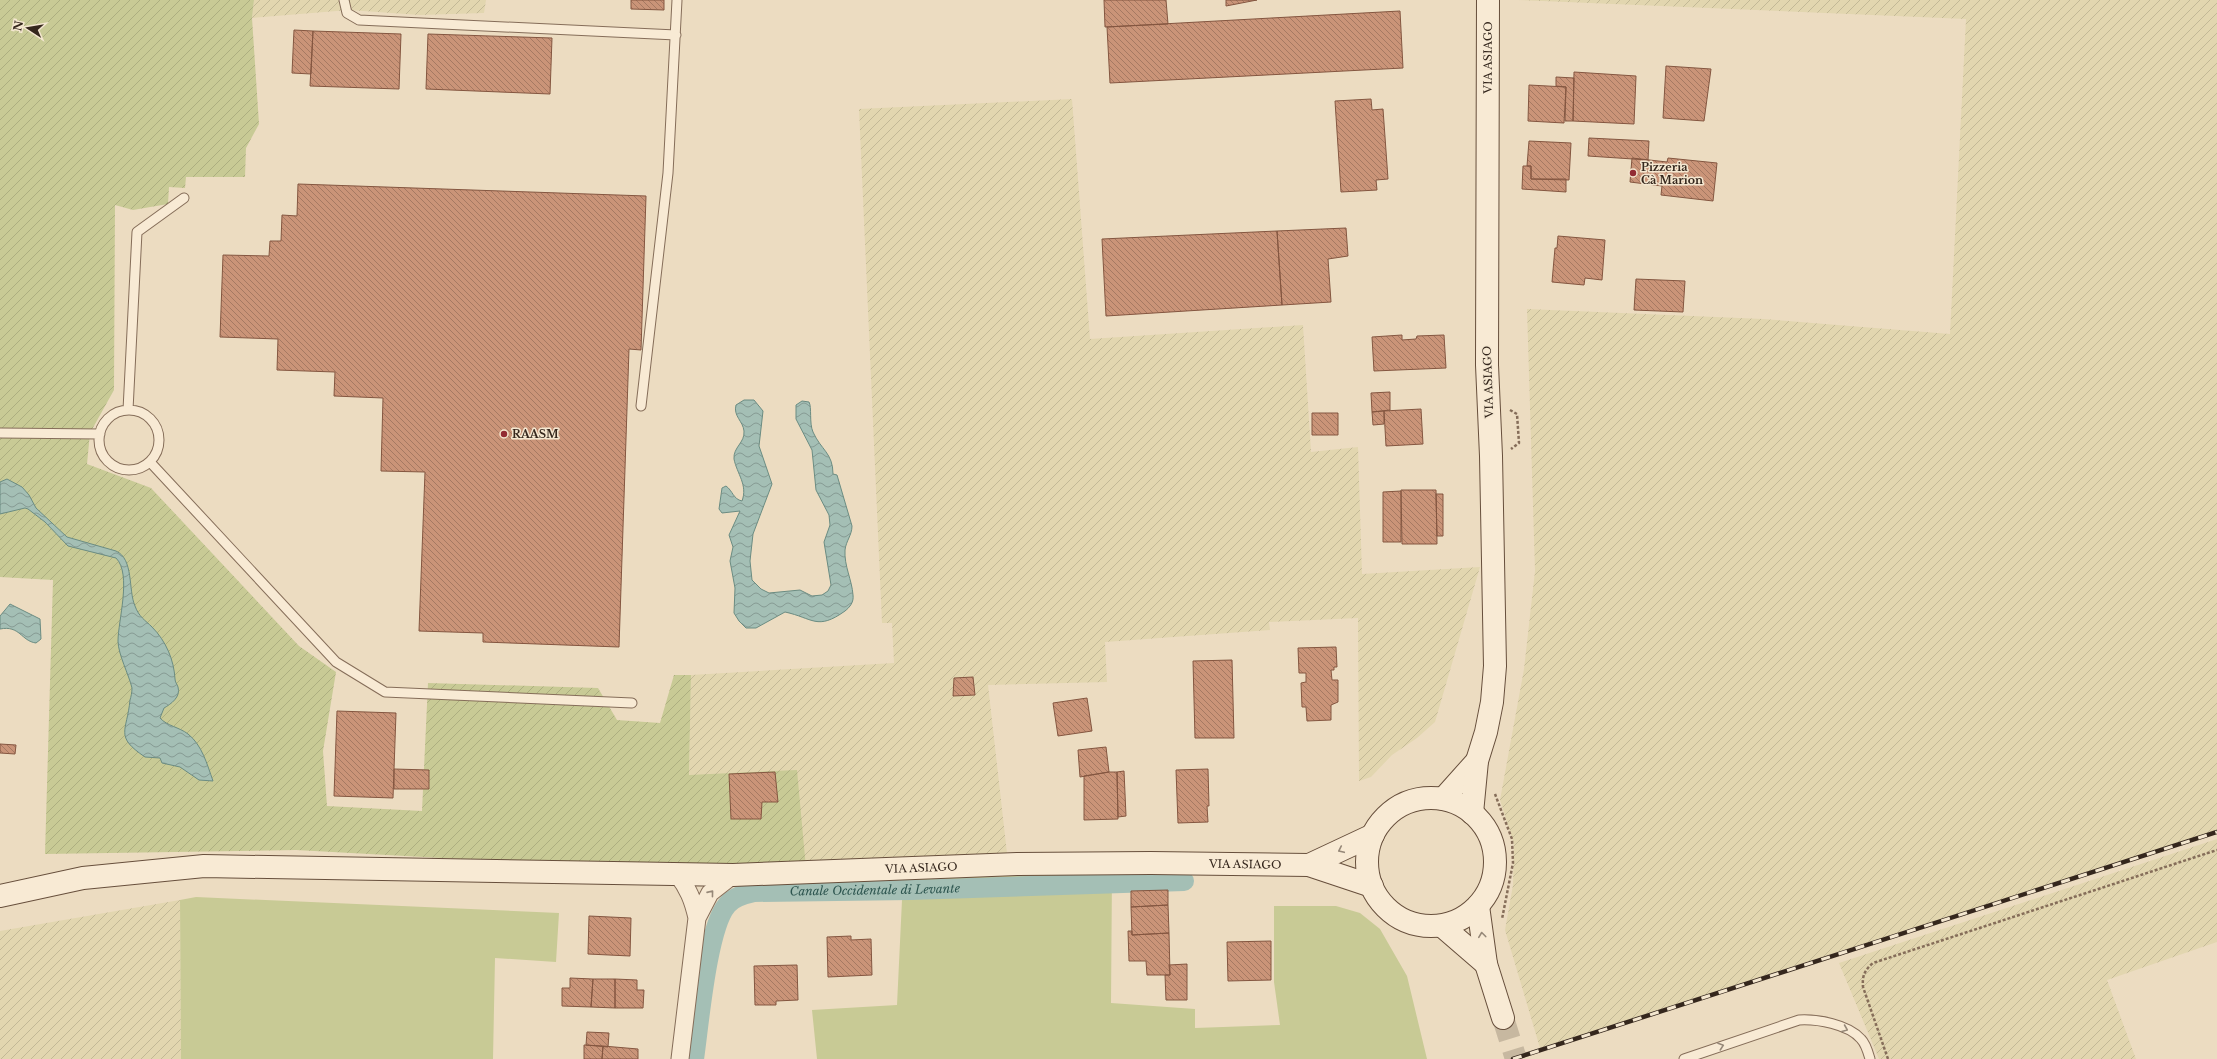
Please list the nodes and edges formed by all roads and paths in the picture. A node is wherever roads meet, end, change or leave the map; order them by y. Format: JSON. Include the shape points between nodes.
{"nodes":[{"id":1,"x":344,"y":0,"type":"edge"},
{"id":2,"x":678,"y":0,"type":"edge"},
{"id":3,"x":1488,"y":0,"type":"edge"},
{"id":4,"x":676,"y":35,"type":"junction"},
{"id":5,"x":184,"y":198,"type":"dead end"},
{"id":6,"x":641,"y":406,"type":"dead end"},
{"id":7,"x":128,"y":410,"type":"junction"},
{"id":8,"x":0,"y":434,"type":"edge"},
{"id":9,"x":100,"y":434,"type":"junction"},
{"id":10,"x":150,"y":462,"type":"junction"},
{"id":11,"x":632,"y":703,"type":"dead end"},
{"id":12,"x":1477,"y":761,"type":"junction"},
{"id":13,"x":1496,"y":786,"type":"dead end"},
{"id":14,"x":1443,"y":799,"type":"junction"},
{"id":15,"x":1472,"y":813,"type":"junction"},
{"id":16,"x":1373,"y":835,"type":"junction"},
{"id":17,"x":2217,"y":850,"type":"edge"},
{"id":18,"x":1309,"y":865,"type":"junction"},
{"id":19,"x":677,"y":874,"type":"junction"},
{"id":20,"x":733,"y":875,"type":"junction"},
{"id":21,"x":1372,"y":886,"type":"junction"},
{"id":22,"x":0,"y":896,"type":"edge"},
{"id":23,"x":1478,"y":906,"type":"junction"},
{"id":24,"x":697,"y":918,"type":"junction"},
{"id":25,"x":1501,"y":924,"type":"dead end"},
{"id":26,"x":1442,"y":926,"type":"junction"},
{"id":27,"x":1486,"y":964,"type":"junction"},
{"id":28,"x":1503,"y":1018,"type":"tunnel mouth"},
{"id":29,"x":680,"y":1059,"type":"edge"},
{"id":30,"x":1684,"y":1059,"type":"edge"},
{"id":31,"x":1870,"y":1059,"type":"edge"},
{"id":32,"x":1888,"y":1059,"type":"edge"}],
"edges":[{"from":1,"to":4,"type":"lane","via":[[347,13],[359,20]]},
{"from":2,"to":4,"type":"lane"},
{"from":3,"to":12,"type":"main road","name":"VIA ASIAGO","via":[[1487,365],[1495,666],[1492,702]]},
{"from":4,"to":6,"type":"lane","via":[[668,173]]},
{"from":5,"to":7,"type":"lane","via":[[137,232]]},
{"from":7,"to":9,"type":"lane","via":[[118,412],[109,418]]},
{"from":7,"to":10,"type":"lane","via":[[139,411],[155,424],[160,444]]},
{"from":8,"to":9,"type":"lane"},
{"from":9,"to":10,"type":"lane","via":[[102,453],[115,467],[133,470]]},
{"from":10,"to":11,"type":"lane","via":[[336,662],[385,692]]},
{"from":12,"to":14,"type":"main road","name":"VIA ASIAGO"},
{"from":12,"to":15,"type":"main road","name":"VIA ASIAGO"},
{"from":13,"to":25,"type":"path","via":[[1499,805],[1512,839],[1513,863]]},
{"from":14,"to":15,"type":"main road","name":"VIA ASIAGO","via":[[1458,804]]},
{"from":14,"to":16,"type":"main road","name":"VIA ASIAGO","via":[[1422,799],[1402,805],[1385,818]]},
{"from":15,"to":23,"type":"main road","name":"VIA ASIAGO","via":[[1486,828],[1494,848],[1495,868],[1492,882]]},
{"from":16,"to":18,"type":"main road","name":"VIA ASIAGO","one_way":true},
{"from":16,"to":21,"type":"main road","name":"VIA ASIAGO","via":[[1367,869]]},
{"from":17,"to":32,"type":"path","via":[[1873,962],[1862,978],[1863,986]]},
{"from":18,"to":20,"type":"main road","name":"VIA ASIAGO","via":[[1017,864]]},
{"from":18,"to":21,"type":"main road","name":"VIA ASIAGO"},
{"from":19,"to":20,"type":"main road","name":"VIA ASIAGO"},
{"from":19,"to":22,"type":"main road","name":"VIA ASIAGO","via":[[204,866],[83,878]]},
{"from":19,"to":24,"type":"street","via":[[692,898]]},
{"from":24,"to":20,"type":"street","one_way":true,"via":[[710,893]]},
{"from":21,"to":26,"type":"main road","name":"VIA ASIAGO","via":[[1383,905],[1400,918],[1420,926]]},
{"from":23,"to":26,"type":"main road","name":"VIA ASIAGO","via":[[1455,922]]},
{"from":27,"to":23,"type":"main road","one_way":true},
{"from":24,"to":29,"type":"street"},
{"from":26,"to":27,"type":"main road"},
{"from":27,"to":28,"type":"main road"},
{"from":30,"to":31,"type":"lane","one_way":true,"via":[[1799,1020],[1814,1019],[1829,1022],[1856,1034],[1862,1040]]}]}
